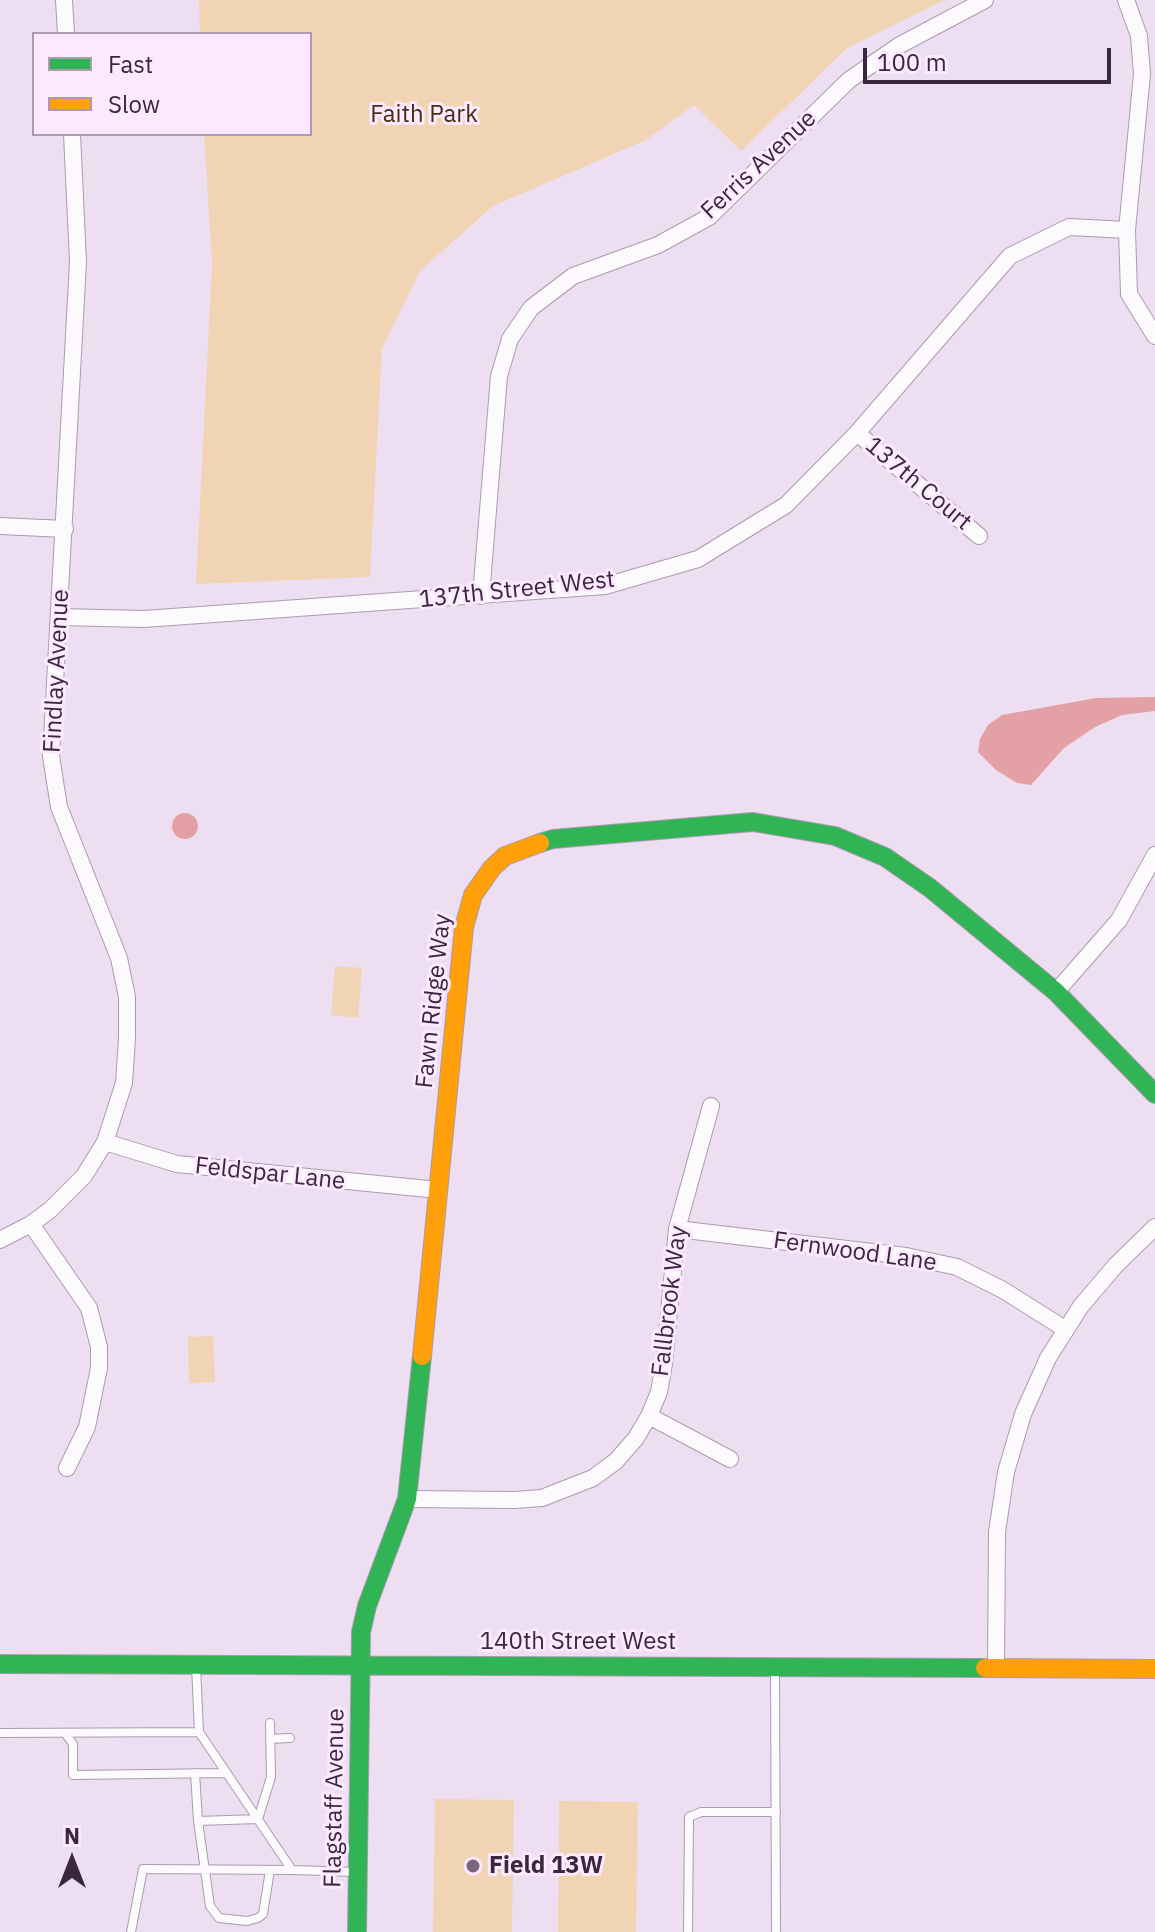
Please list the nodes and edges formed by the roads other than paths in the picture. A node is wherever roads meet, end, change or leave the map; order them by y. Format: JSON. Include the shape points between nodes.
{"nodes":[{"id":1,"x":64,"y":0,"type":"edge"},
{"id":2,"x":985,"y":0,"type":"edge"},
{"id":3,"x":1126,"y":0,"type":"edge"},
{"id":4,"x":66,"y":32,"type":"edge"},
{"id":5,"x":72,"y":136,"type":"edge"},
{"id":6,"x":1127,"y":230,"type":"junction"},
{"id":7,"x":1155,"y":336,"type":"edge"},
{"id":8,"x":857,"y":433,"type":"junction"},
{"id":9,"x":0,"y":526,"type":"edge"},
{"id":10,"x":65,"y":529,"type":"junction"},
{"id":11,"x":979,"y":536,"type":"dead end"},
{"id":12,"x":481,"y":596,"type":"junction"},
{"id":13,"x":59,"y":617,"type":"junction"},
{"id":14,"x":1155,"y":855,"type":"edge"},
{"id":15,"x":1056,"y":992,"type":"junction"},
{"id":16,"x":1155,"y":1094,"type":"edge"},
{"id":17,"x":711,"y":1106,"type":"dead end"},
{"id":18,"x":105,"y":1142,"type":"junction"},
{"id":19,"x":438,"y":1190,"type":"junction"},
{"id":20,"x":31,"y":1224,"type":"junction"},
{"id":21,"x":1155,"y":1227,"type":"edge"},
{"id":22,"x":677,"y":1229,"type":"junction"},
{"id":23,"x":0,"y":1240,"type":"edge"},
{"id":24,"x":1065,"y":1329,"type":"junction"},
{"id":25,"x":649,"y":1416,"type":"junction"},
{"id":26,"x":730,"y":1459,"type":"dead end"},
{"id":27,"x":67,"y":1468,"type":"dead end"},
{"id":28,"x":407,"y":1499,"type":"junction"},
{"id":29,"x":0,"y":1664,"type":"edge"},
{"id":30,"x":361,"y":1664,"type":"junction"},
{"id":31,"x":196,"y":1665,"type":"junction"},
{"id":32,"x":775,"y":1667,"type":"junction"},
{"id":33,"x":996,"y":1669,"type":"junction"},
{"id":34,"x":1155,"y":1669,"type":"edge"},
{"id":35,"x":270,"y":1723,"type":"dead end"},
{"id":36,"x":199,"y":1732,"type":"junction"},
{"id":37,"x":0,"y":1733,"type":"edge"},
{"id":38,"x":65,"y":1733,"type":"junction"},
{"id":39,"x":290,"y":1738,"type":"dead end"},
{"id":40,"x":270,"y":1739,"type":"junction"},
{"id":41,"x":195,"y":1773,"type":"junction"},
{"id":42,"x":226,"y":1773,"type":"junction"},
{"id":43,"x":776,"y":1812,"type":"junction"},
{"id":44,"x":258,"y":1819,"type":"junction"},
{"id":45,"x":198,"y":1821,"type":"junction"},
{"id":46,"x":206,"y":1870,"type":"junction"},
{"id":47,"x":270,"y":1870,"type":"junction"},
{"id":48,"x":292,"y":1870,"type":"junction"},
{"id":49,"x":358,"y":1872,"type":"junction"},
{"id":50,"x":131,"y":1932,"type":"edge"},
{"id":51,"x":357,"y":1932,"type":"edge"},
{"id":52,"x":688,"y":1932,"type":"edge"},
{"id":53,"x":776,"y":1932,"type":"edge"}],
"edges":[{"from":1,"to":4,"type":"street"},
{"from":2,"to":12,"type":"street","name":"Ferris Avenue","via":[[900,45],[849,80],[709,217],[658,245],[573,276],[531,308],[510,339],[499,376]]},
{"from":3,"to":6,"type":"street","via":[[1139,36],[1142,74]]},
{"from":5,"to":10,"type":"street","name":"Findlay Avenue","via":[[78,262]]},
{"from":6,"to":7,"type":"street","via":[[1129,294]]},
{"from":6,"to":8,"type":"street","name":"137th Street West","via":[[1069,227],[1010,256]]},
{"from":8,"to":11,"type":"street","name":"137th Court"},
{"from":8,"to":12,"type":"street","name":"137th Street West","via":[[786,505],[698,559],[605,586]]},
{"from":9,"to":10,"type":"street"},
{"from":10,"to":13,"type":"street","name":"Findlay Avenue"},
{"from":12,"to":13,"type":"street","name":"137th Street West","via":[[144,619]]},
{"from":13,"to":18,"type":"street","name":"Findlay Avenue","via":[[51,756],[55,789],[115,944],[127,997],[124,1083]]},
{"from":14,"to":15,"type":"street","via":[[1119,920]]},
{"from":15,"to":16,"type":"street","name":"Fawn Ridge Way"},
{"from":15,"to":19,"type":"street","name":"Fawn Ridge Way","via":[[911,873],[835,836],[753,822],[537,841],[492,868],[467,910]]},
{"from":17,"to":22,"type":"street","name":"Fallbrook Way"},
{"from":18,"to":19,"type":"street","name":"Feldspar Lane","via":[[177,1164]]},
{"from":18,"to":20,"type":"street","name":"Findlay Avenue","via":[[84,1176]]},
{"from":19,"to":28,"type":"street","name":"Fawn Ridge Way"},
{"from":20,"to":23,"type":"street","name":"Findlay Avenue"},
{"from":20,"to":27,"type":"street","via":[[89,1308],[99,1347],[87,1427]]},
{"from":21,"to":24,"type":"street","via":[[1098,1285]]},
{"from":22,"to":24,"type":"street","name":"Fernwood Lane","via":[[906,1256],[957,1267]]},
{"from":22,"to":25,"type":"street","name":"Fallbrook Way","via":[[664,1364]]},
{"from":24,"to":33,"type":"street","via":[[1034,1385],[1006,1472],[997,1532]]},
{"from":25,"to":26,"type":"street"},
{"from":25,"to":28,"type":"street","name":"Fallbrook Way","via":[[616,1461],[569,1489],[514,1500]]},
{"from":28,"to":30,"type":"street","name":"Fawn Ridge Way","via":[[363,1620]]},
{"from":29,"to":31,"type":"street","name":"140th Street West"},
{"from":30,"to":31,"type":"street","name":"140th Street West"},
{"from":30,"to":32,"type":"street","name":"140th Street West"},
{"from":30,"to":49,"type":"street","name":"Flagstaff Avenue"},
{"from":31,"to":36,"type":"lane"},
{"from":32,"to":33,"type":"street","name":"140th Street West"},
{"from":32,"to":43,"type":"lane"},
{"from":33,"to":34,"type":"street","name":"140th Street West"},
{"from":35,"to":40,"type":"lane"},
{"from":36,"to":38,"type":"lane"},
{"from":36,"to":42,"type":"lane"},
{"from":37,"to":38,"type":"lane"},
{"from":38,"to":41,"type":"lane","via":[[73,1744],[73,1775]]},
{"from":39,"to":40,"type":"lane"},
{"from":40,"to":44,"type":"lane","via":[[271,1777]]},
{"from":41,"to":42,"type":"lane"},
{"from":41,"to":45,"type":"lane"},
{"from":42,"to":44,"type":"lane"},
{"from":43,"to":52,"type":"lane","via":[[701,1812],[689,1817]]},
{"from":43,"to":53,"type":"lane"},
{"from":44,"to":45,"type":"lane"},
{"from":44,"to":48,"type":"lane"},
{"from":45,"to":46,"type":"lane"},
{"from":46,"to":47,"type":"lane"},
{"from":46,"to":47,"type":"lane","via":[[210,1906],[219,1918],[231,1921],[263,1914]]},
{"from":46,"to":50,"type":"lane","via":[[143,1869]]},
{"from":47,"to":48,"type":"lane"},
{"from":48,"to":49,"type":"lane"},
{"from":49,"to":51,"type":"street","name":"Flagstaff Avenue"}]}
